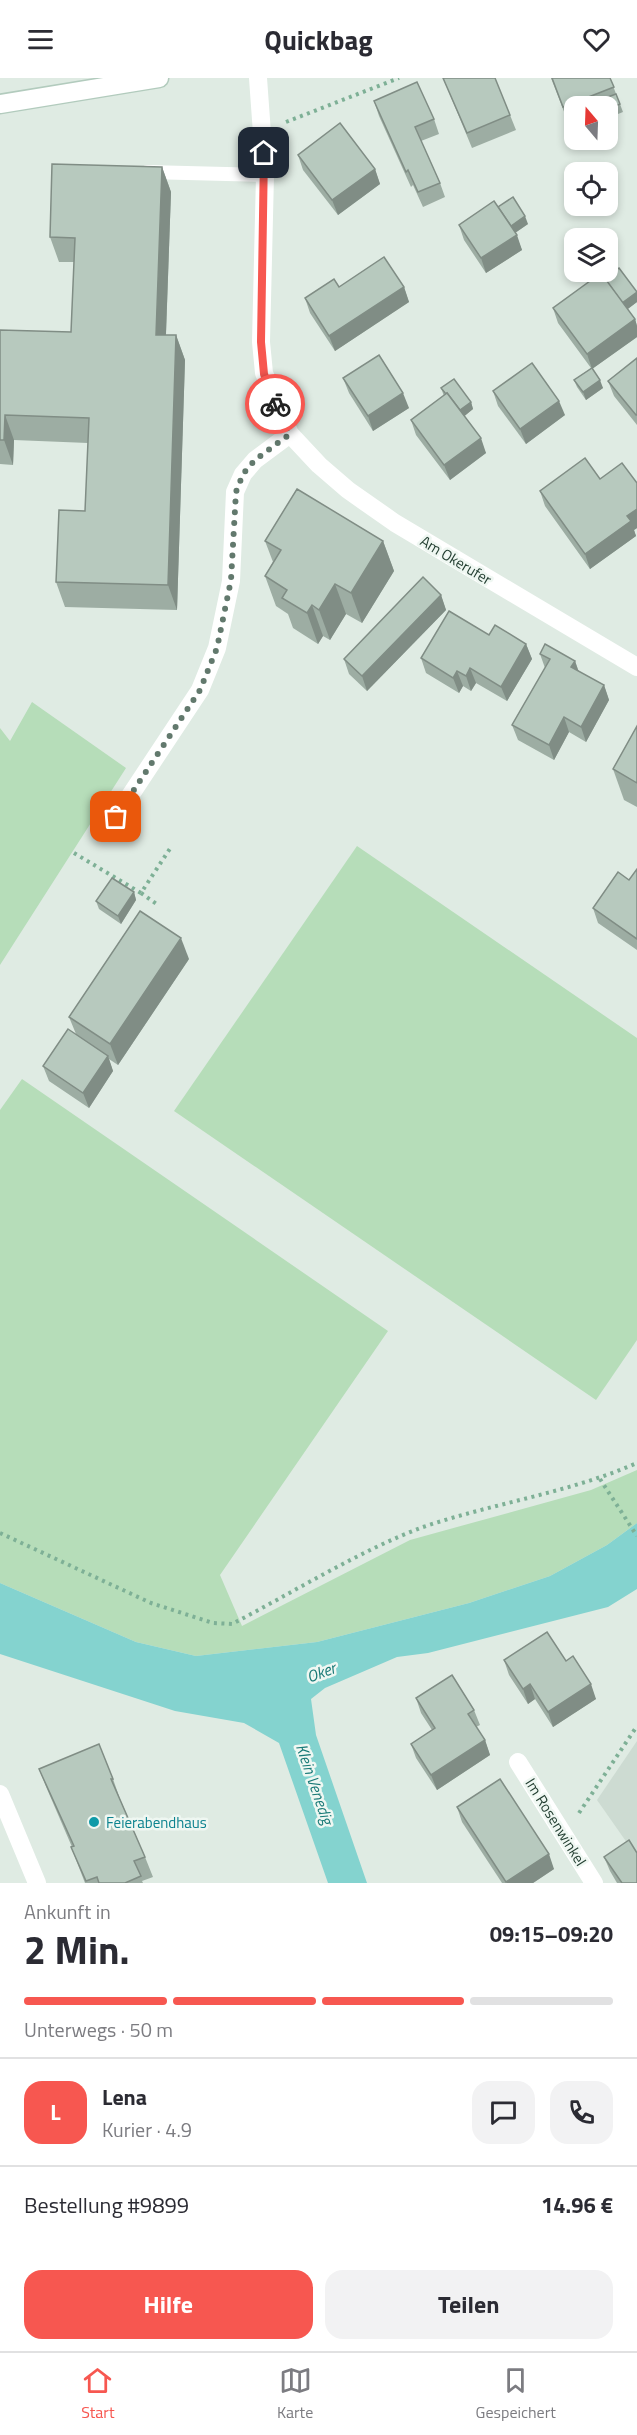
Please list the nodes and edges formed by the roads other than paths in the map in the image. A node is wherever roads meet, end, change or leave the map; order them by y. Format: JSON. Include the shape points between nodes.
{"nodes":[{"id":1,"x":159,"y":78,"type":"edge"},
{"id":2,"x":258,"y":78,"type":"edge"},
{"id":3,"x":0,"y":104,"type":"edge"},
{"id":4,"x":130,"y":172,"type":"edge"},
{"id":5,"x":265,"y":175,"type":"junction"},
{"id":6,"x":290,"y":434,"type":"junction"},
{"id":7,"x":637,"y":667,"type":"edge"},
{"id":8,"x":116,"y":817,"type":"dead end"},
{"id":9,"x":518,"y":1762,"type":"dead end"},
{"id":10,"x":0,"y":1794,"type":"edge"},
{"id":11,"x":37,"y":1883,"type":"edge"},
{"id":12,"x":594,"y":1883,"type":"edge"}],
"edges":[{"from":1,"to":3,"type":"street"},
{"from":2,"to":5,"type":"street","name":"Am Okerufer"},
{"from":4,"to":5,"type":"lane"},
{"from":5,"to":6,"type":"street","name":"Am Okerufer","via":[[261,342],[264,374]]},
{"from":6,"to":7,"type":"street","name":"Am Okerufer","via":[[348,490],[386,516]]},
{"from":6,"to":8,"type":"street","via":[[243,474],[236,492],[231,580],[217,648],[200,690]]},
{"from":9,"to":12,"type":"street","name":"Im Rosenwinkel"},
{"from":10,"to":11,"type":"street"}]}
